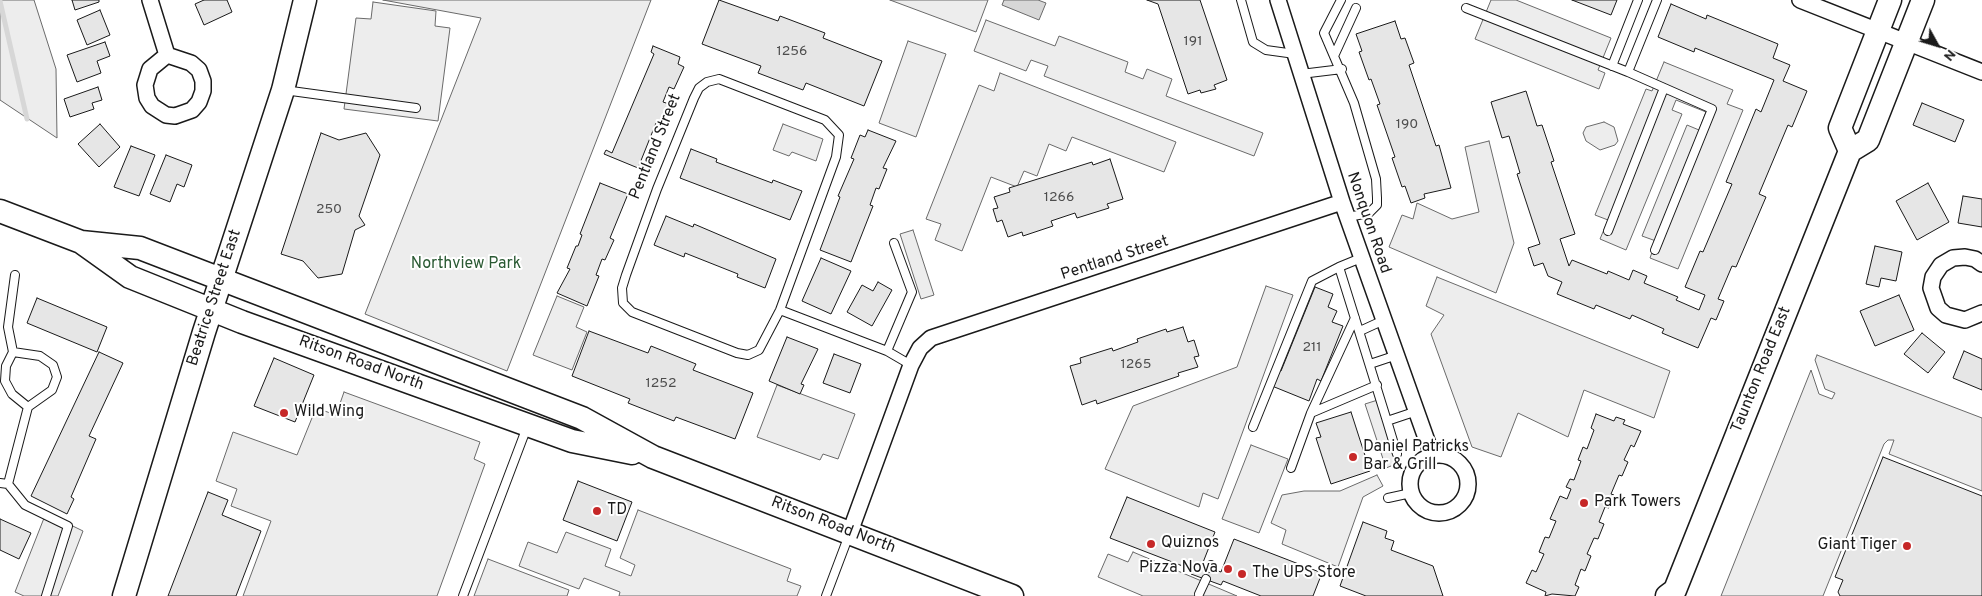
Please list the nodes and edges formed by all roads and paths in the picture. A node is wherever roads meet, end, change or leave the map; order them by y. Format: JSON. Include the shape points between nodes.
{"nodes":[{"id":1,"x":150,"y":0,"type":"edge"},
{"id":2,"x":305,"y":0,"type":"edge"},
{"id":3,"x":1241,"y":0,"type":"edge"},
{"id":4,"x":1278,"y":0,"type":"edge"},
{"id":5,"x":1341,"y":0,"type":"edge"},
{"id":6,"x":1638,"y":0,"type":"edge"},
{"id":7,"x":1656,"y":0,"type":"edge"},
{"id":8,"x":1800,"y":0,"type":"edge"},
{"id":9,"x":1890,"y":0,"type":"edge"},
{"id":10,"x":1923,"y":0,"type":"edge"},
{"id":11,"x":1356,"y":8,"type":"dead end"},
{"id":12,"x":1466,"y":8,"type":"dead end"},
{"id":13,"x":1878,"y":31,"type":"junction"},
{"id":14,"x":1907,"y":43,"type":"junction"},
{"id":15,"x":1295,"y":54,"type":"junction"},
{"id":16,"x":167,"y":55,"type":"dead end"},
{"id":17,"x":1334,"y":56,"type":"junction"},
{"id":18,"x":1612,"y":66,"type":"junction"},
{"id":19,"x":1342,"y":69,"type":"junction"},
{"id":20,"x":1628,"y":72,"type":"junction"},
{"id":21,"x":1982,"y":72,"type":"edge"},
{"id":22,"x":1301,"y":74,"type":"junction"},
{"id":23,"x":1664,"y":88,"type":"junction"},
{"id":24,"x":283,"y":90,"type":"junction"},
{"id":25,"x":416,"y":108,"type":"dead end"},
{"id":26,"x":1850,"y":151,"type":"junction"},
{"id":27,"x":1342,"y":202,"type":"junction"},
{"id":28,"x":0,"y":211,"type":"edge"},
{"id":29,"x":1348,"y":217,"type":"junction"},
{"id":30,"x":1608,"y":231,"type":"dead end"},
{"id":31,"x":81,"y":242,"type":"junction"},
{"id":32,"x":894,"y":243,"type":"dead end"},
{"id":33,"x":1655,"y":250,"type":"dead end"},
{"id":34,"x":1361,"y":258,"type":"junction"},
{"id":35,"x":1982,"y":264,"type":"edge"},
{"id":36,"x":1339,"y":266,"type":"junction"},
{"id":37,"x":15,"y":275,"type":"dead end"},
{"id":38,"x":221,"y":279,"type":"junction"},
{"id":39,"x":211,"y":310,"type":"junction"},
{"id":40,"x":780,"y":310,"type":"junction"},
{"id":41,"x":1982,"y":313,"type":"edge"},
{"id":42,"x":1355,"y":318,"type":"junction"},
{"id":43,"x":1384,"y":320,"type":"junction"},
{"id":44,"x":1360,"y":331,"type":"junction"},
{"id":45,"x":887,"y":351,"type":"junction"},
{"id":46,"x":13,"y":352,"type":"junction"},
{"id":47,"x":1397,"y":355,"type":"junction"},
{"id":48,"x":1370,"y":364,"type":"junction"},
{"id":49,"x":911,"y":365,"type":"junction"},
{"id":50,"x":1377,"y":385,"type":"junction"},
{"id":51,"x":28,"y":407,"type":"junction"},
{"id":52,"x":1416,"y":411,"type":"junction"},
{"id":53,"x":1311,"y":413,"type":"junction"},
{"id":54,"x":1387,"y":421,"type":"junction"},
{"id":55,"x":528,"y":424,"type":"junction"},
{"id":56,"x":1253,"y":427,"type":"dead end"},
{"id":57,"x":1397,"y":454,"type":"dead end"},
{"id":58,"x":1432,"y":455,"type":"junction"},
{"id":59,"x":652,"y":457,"type":"junction"},
{"id":60,"x":1291,"y":468,"type":"dead end"},
{"id":61,"x":4,"y":483,"type":"edge"},
{"id":62,"x":1411,"y":493,"type":"junction"},
{"id":63,"x":1388,"y":498,"type":"dead end"},
{"id":64,"x":850,"y":532,"type":"junction"},
{"id":65,"x":1206,"y":579,"type":"dead end"},
{"id":66,"x":1199,"y":594,"type":"dead end"},
{"id":67,"x":1673,"y":594,"type":"edge"},
{"id":68,"x":46,"y":596,"type":"edge"},
{"id":69,"x":124,"y":596,"type":"edge"},
{"id":70,"x":463,"y":596,"type":"edge"},
{"id":71,"x":826,"y":596,"type":"edge"},
{"id":72,"x":1012,"y":596,"type":"edge"}],
"edges":[{"from":1,"to":16,"type":"street"},
{"from":2,"to":24,"type":"main road","name":"Beatrice Street East"},
{"from":3,"to":15,"type":"lane","via":[[1252,42],[1266,50]]},
{"from":4,"to":15,"type":"street","name":"Nonquon Road"},
{"from":5,"to":17,"type":"lane","via":[[1324,33]]},
{"from":6,"to":18,"type":"lane"},
{"from":7,"to":20,"type":"lane"},
{"from":8,"to":13,"type":"street"},
{"from":9,"to":13,"type":"main road"},
{"from":10,"to":14,"type":"main road"},
{"from":11,"to":17,"type":"lane"},
{"from":12,"to":18,"type":"lane"},
{"from":13,"to":14,"type":"street"},
{"from":13,"to":26,"type":"main road","via":[[1840,128]]},
{"from":14,"to":21,"type":"street"},
{"from":14,"to":26,"type":"main road","via":[[1868,140]]},
{"from":15,"to":22,"type":"street","name":"Nonquon Road"},
{"from":17,"to":19,"type":"lane"},
{"from":18,"to":20,"type":"lane"},
{"from":19,"to":22,"type":"lane"},
{"from":19,"to":29,"type":"lane","via":[[1374,171],[1377,198],[1377,205],[1369,213]]},
{"from":20,"to":23,"type":"lane"},
{"from":22,"to":27,"type":"street","name":"Nonquon Road"},
{"from":23,"to":30,"type":"lane"},
{"from":23,"to":33,"type":"lane","via":[[1712,108]]},
{"from":24,"to":25,"type":"lane"},
{"from":24,"to":38,"type":"main road","name":"Beatrice Street East"},
{"from":26,"to":67,"type":"main road","name":"Taunton Road East"},
{"from":27,"to":29,"type":"street","name":"Nonquon Road"},
{"from":27,"to":49,"type":"street","name":"Pentland Street","via":[[931,338],[920,348]]},
{"from":28,"to":31,"type":"main road","name":"Ritson Road North"},
{"from":29,"to":34,"type":"street","name":"Nonquon Road"},
{"from":31,"to":38,"type":"main road","name":"Ritson Road North","via":[[140,248]]},
{"from":31,"to":39,"type":"main road","name":"Ritson Road North","via":[[130,277]]},
{"from":32,"to":45,"type":"lane","via":[[912,292]]},
{"from":34,"to":36,"type":"lane"},
{"from":34,"to":43,"type":"street","name":"Nonquon Road"},
{"from":35,"to":41,"type":"street","via":[[1975,259],[1953,258],[1942,265],[1933,277],[1931,288],[1938,308],[1946,315],[1965,320]]},
{"from":36,"to":42,"type":"lane"},
{"from":36,"to":56,"type":"lane","via":[[1312,281]]},
{"from":37,"to":46,"type":"lane","via":[[8,327]]},
{"from":38,"to":39,"type":"main road","name":"Beatrice Street East"},
{"from":38,"to":59,"type":"main road","name":"Ritson Road North","via":[[582,418]]},
{"from":39,"to":55,"type":"main road","name":"Ritson Road North"},
{"from":39,"to":69,"type":"main road","name":"Beatrice Street East"},
{"from":40,"to":40,"type":"lane","name":"Pentland Street","via":[[759,350],[748,354],[737,353],[632,312],[623,303],[622,288],[657,189],[694,98],[707,82],[730,83],[825,120],[839,135],[836,157]]},
{"from":40,"to":45,"type":"lane"},
{"from":42,"to":44,"type":"lane"},
{"from":42,"to":53,"type":"lane"},
{"from":43,"to":44,"type":"lane"},
{"from":43,"to":47,"type":"street","name":"Nonquon Road"},
{"from":44,"to":48,"type":"lane"},
{"from":45,"to":49,"type":"lane"},
{"from":46,"to":51,"type":"lane","via":[[6,366],[5,380],[12,394]]},
{"from":46,"to":51,"type":"lane","via":[[40,356],[53,365],[57,377],[52,390]]},
{"from":47,"to":48,"type":"lane"},
{"from":47,"to":52,"type":"street","name":"Nonquon Road"},
{"from":48,"to":50,"type":"lane"},
{"from":49,"to":64,"type":"street","name":"Pentland Street"},
{"from":50,"to":53,"type":"lane"},
{"from":50,"to":54,"type":"lane"},
{"from":51,"to":61,"type":"lane"},
{"from":52,"to":54,"type":"lane"},
{"from":52,"to":58,"type":"street","name":"Nonquon Road"},
{"from":53,"to":60,"type":"lane"},
{"from":54,"to":57,"type":"lane"},
{"from":55,"to":59,"type":"main road","name":"Ritson Road North","via":[[572,441]]},
{"from":55,"to":70,"type":"lane"},
{"from":58,"to":62,"type":"street","via":[[1418,464],[1412,473]]},
{"from":58,"to":62,"type":"street","via":[[1446,456],[1464,468],[1468,478],[1466,495],[1452,511],[1442,513],[1425,510]]},
{"from":59,"to":64,"type":"main road","name":"Ritson Road North"},
{"from":61,"to":68,"type":"lane","via":[[25,505],[68,526]]},
{"from":62,"to":63,"type":"lane"},
{"from":64,"to":71,"type":"lane"},
{"from":64,"to":72,"type":"main road","name":"Ritson Road North"},
{"from":65,"to":66,"type":"lane"}]}
